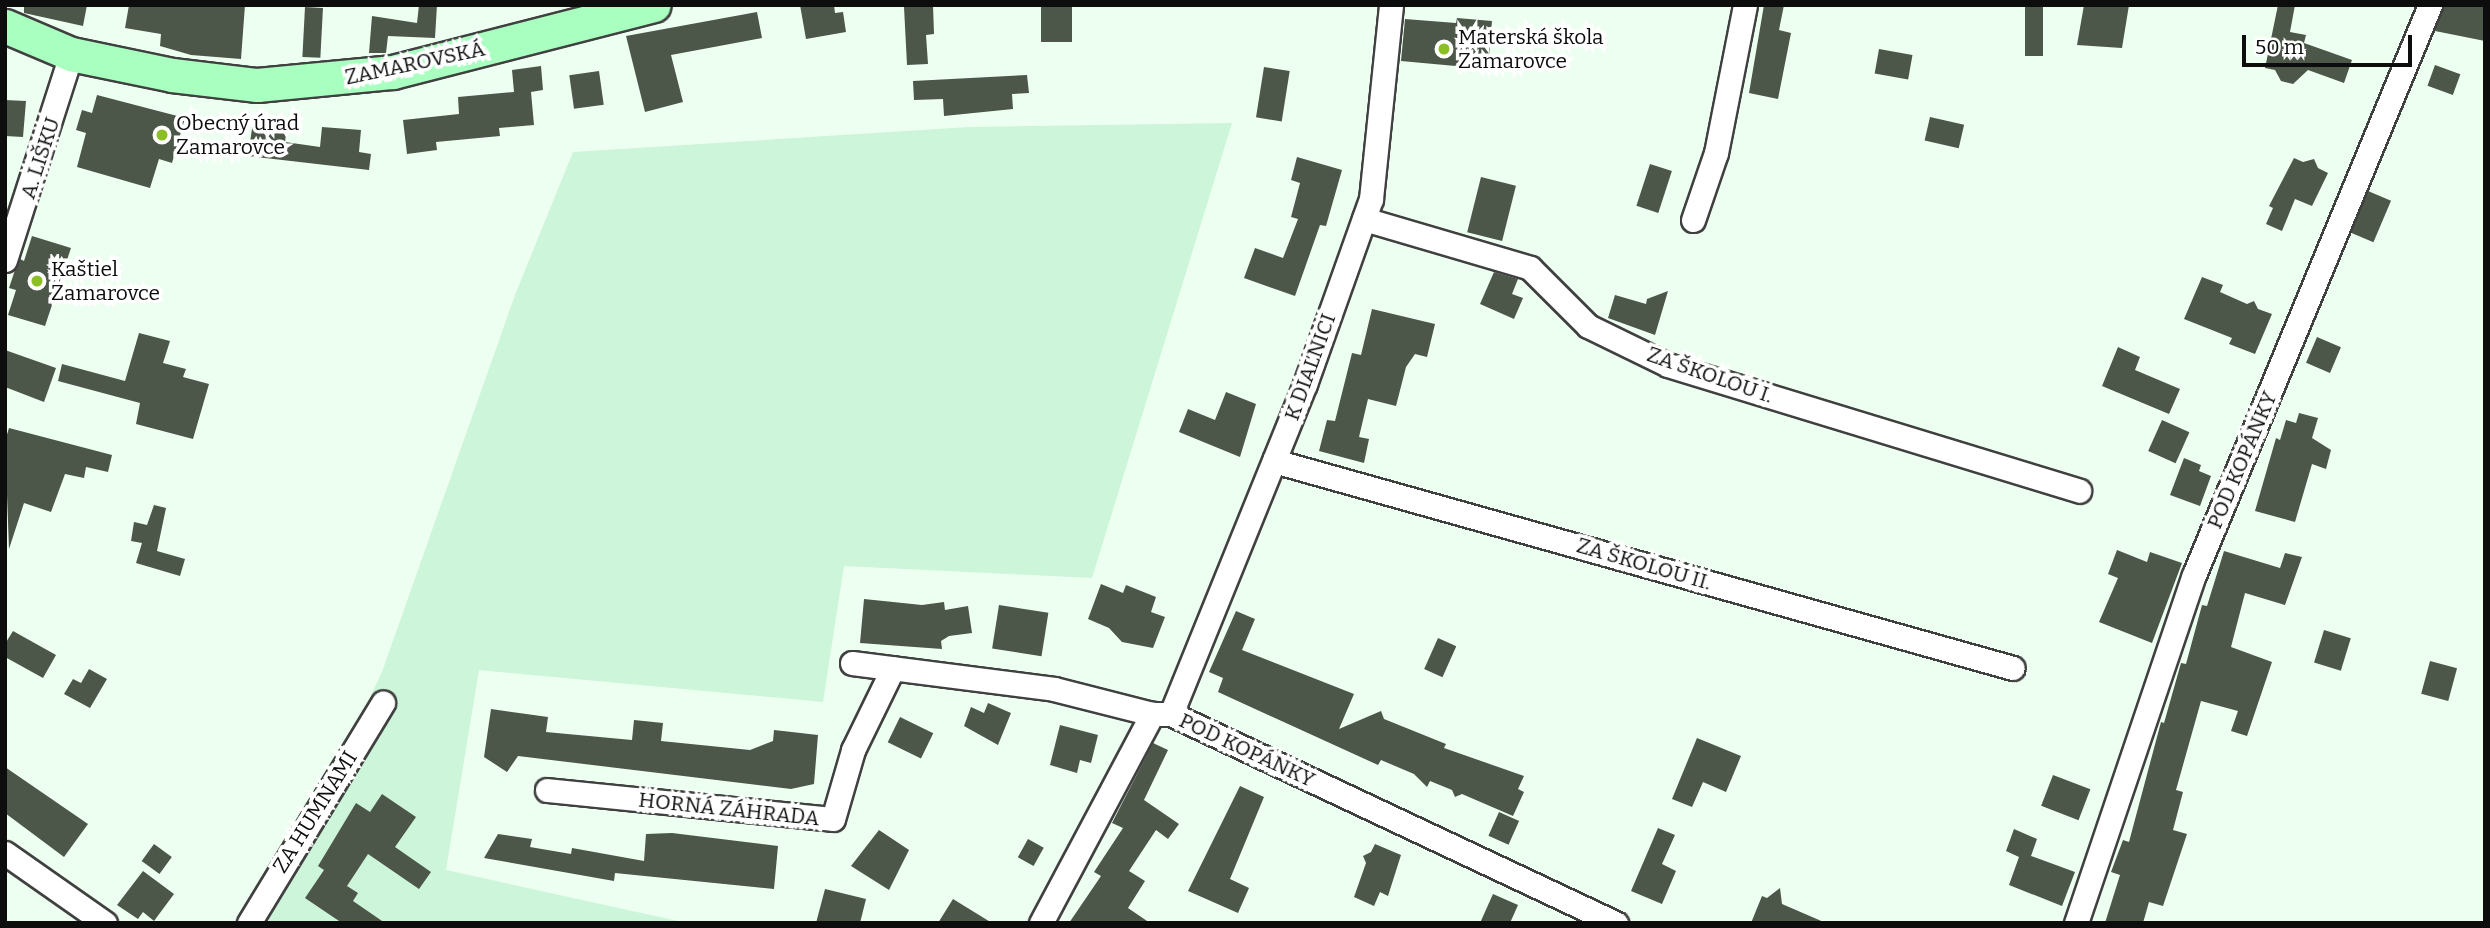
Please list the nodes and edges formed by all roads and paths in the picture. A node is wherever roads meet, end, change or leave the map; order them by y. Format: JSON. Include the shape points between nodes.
{"nodes":[{"id":1,"x":654,"y":5,"type":"edge"},
{"id":2,"x":1391,"y":5,"type":"edge"},
{"id":3,"x":1745,"y":5,"type":"edge"},
{"id":4,"x":2430,"y":5,"type":"edge"},
{"id":5,"x":5,"y":26,"type":"edge"},
{"id":6,"x":5,"y":47,"type":"edge"},
{"id":7,"x":60,"y":51,"type":"junction"},
{"id":8,"x":1364,"y":219,"type":"junction"},
{"id":9,"x":1693,"y":220,"type":"dead end"},
{"id":10,"x":5,"y":260,"type":"edge"},
{"id":11,"x":1274,"y":461,"type":"junction"},
{"id":12,"x":2080,"y":491,"type":"dead end"},
{"id":13,"x":852,"y":663,"type":"dead end"},
{"id":14,"x":893,"y":668,"type":"junction"},
{"id":15,"x":2013,"y":668,"type":"dead end"},
{"id":16,"x":383,"y":703,"type":"dead end"},
{"id":17,"x":1161,"y":714,"type":"junction"},
{"id":18,"x":547,"y":790,"type":"dead end"},
{"id":19,"x":5,"y":853,"type":"edge"},
{"id":20,"x":105,"y":923,"type":"edge"},
{"id":21,"x":249,"y":923,"type":"edge"},
{"id":22,"x":1041,"y":923,"type":"edge"},
{"id":23,"x":1616,"y":923,"type":"edge"},
{"id":24,"x":2076,"y":923,"type":"edge"}],
"edges":[{"from":1,"to":7,"type":"main road","name":"ZAMAROVSKÁ","via":[[393,72],[324,82],[257,85],[172,75]]},
{"from":2,"to":8,"type":"street","name":"K DIAĽNICI","via":[[1371,199]]},
{"from":3,"to":9,"type":"street","via":[[1716,153]]},
{"from":4,"to":24,"type":"street","name":"POD KOPÁNKY","via":[[2194,575]]},
{"from":5,"to":7,"type":"main road","name":"ZAMAROVSKÁ"},
{"from":6,"to":7,"type":"main road","name":"ZAMAROVSKÁ"},
{"from":7,"to":10,"type":"street","name":"A. LIŠKU"},
{"from":8,"to":11,"type":"street","name":"K DIAĽNICI"},
{"from":8,"to":12,"type":"street","name":"ZA ŠKOLOU I.","via":[[1530,268],[1588,326],[1668,365]]},
{"from":11,"to":15,"type":"street","name":"ZA ŠKOLOU II."},
{"from":11,"to":17,"type":"street","name":"K DIAĽNICI"},
{"from":13,"to":14,"type":"street","name":"POD KOPÁNKY"},
{"from":14,"to":17,"type":"street","name":"POD KOPÁNKY","via":[[1054,689]]},
{"from":14,"to":18,"type":"street","name":"HORNÁ ZÁHRADA","via":[[853,750],[833,819]]},
{"from":16,"to":21,"type":"street","name":"ZA HUMNAMI"},
{"from":17,"to":22,"type":"street","name":"K DIAĽNICI"},
{"from":17,"to":23,"type":"street","name":"POD KOPÁNKY"},
{"from":19,"to":20,"type":"street"}]}
